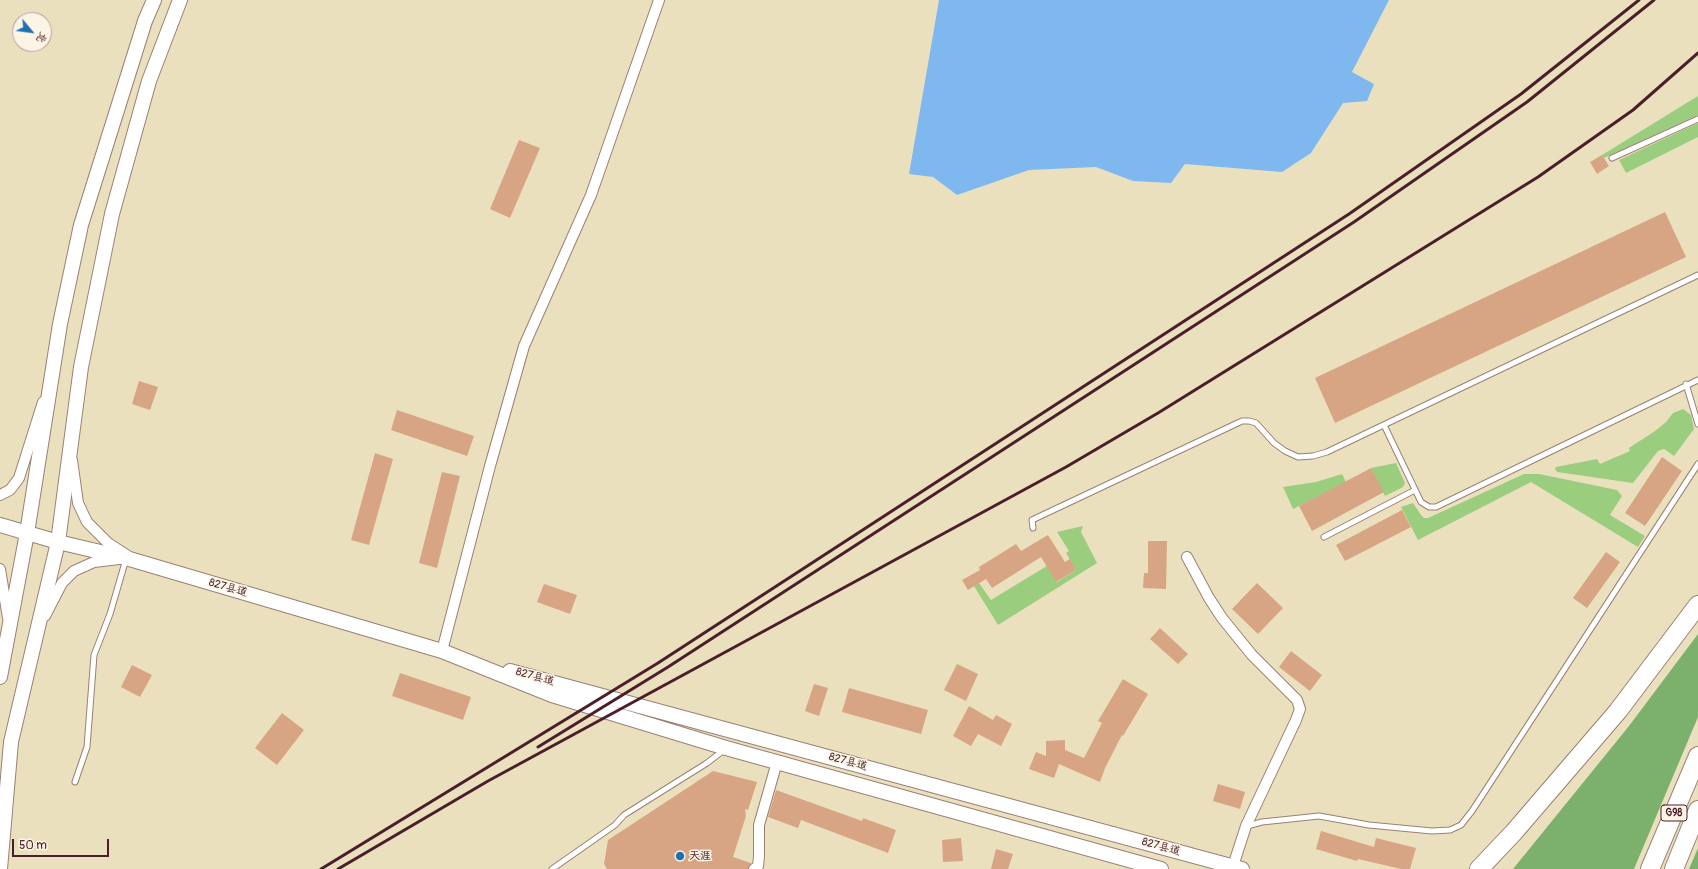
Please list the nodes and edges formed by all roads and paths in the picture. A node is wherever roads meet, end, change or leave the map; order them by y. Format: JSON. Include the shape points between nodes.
{"nodes":[{"id":1,"x":154,"y":0,"type":"edge"},
{"id":2,"x":180,"y":0,"type":"edge"},
{"id":3,"x":659,"y":0,"type":"edge"},
{"id":4,"x":1698,"y":119,"type":"edge"},
{"id":5,"x":1612,"y":158,"type":"dead end"},
{"id":6,"x":1698,"y":275,"type":"edge"},
{"id":7,"x":51,"y":379,"type":"junction"},
{"id":8,"x":1698,"y":380,"type":"edge"},
{"id":9,"x":1686,"y":384,"type":"junction"},
{"id":10,"x":1698,"y":424,"type":"edge"},
{"id":11,"x":1384,"y":425,"type":"junction"},
{"id":12,"x":70,"y":446,"type":"junction"},
{"id":13,"x":1698,"y":464,"type":"edge"},
{"id":14,"x":1415,"y":490,"type":"junction"},
{"id":15,"x":0,"y":495,"type":"edge"},
{"id":16,"x":0,"y":525,"type":"edge"},
{"id":17,"x":1033,"y":528,"type":"dead end"},
{"id":18,"x":27,"y":533,"type":"junction"},
{"id":19,"x":1324,"y":537,"type":"dead end"},
{"id":20,"x":58,"y":542,"type":"junction"},
{"id":21,"x":1187,"y":557,"type":"dead end"},
{"id":22,"x":130,"y":560,"type":"junction"},
{"id":23,"x":0,"y":569,"type":"edge"},
{"id":24,"x":1698,"y":605,"type":"edge"},
{"id":25,"x":9,"y":626,"type":"junction"},
{"id":26,"x":37,"y":632,"type":"junction"},
{"id":27,"x":448,"y":654,"type":"junction"},
{"id":28,"x":0,"y":676,"type":"edge"},
{"id":29,"x":726,"y":748,"type":"junction"},
{"id":30,"x":1698,"y":756,"type":"edge"},
{"id":31,"x":777,"y":762,"type":"junction"},
{"id":32,"x":75,"y":782,"type":"dead end"},
{"id":33,"x":1698,"y":810,"type":"edge"},
{"id":34,"x":1246,"y":826,"type":"junction"},
{"id":35,"x":1514,"y":832,"type":"junction"},
{"id":36,"x":1237,"y":868,"type":"edge"},
{"id":37,"x":0,"y":869,"type":"edge"},
{"id":38,"x":552,"y":869,"type":"edge"},
{"id":39,"x":754,"y":869,"type":"edge"},
{"id":40,"x":1161,"y":869,"type":"edge"},
{"id":41,"x":1479,"y":869,"type":"edge"},
{"id":42,"x":1488,"y":869,"type":"edge"},
{"id":43,"x":1650,"y":869,"type":"edge"},
{"id":44,"x":1674,"y":869,"type":"edge"}],
"edges":[{"from":1,"to":7,"type":"main road","via":[[145,21],[81,225]]},
{"from":2,"to":12,"type":"main road","via":[[149,81],[112,214],[81,367]]},
{"from":3,"to":27,"type":"street","via":[[591,195],[524,346],[490,466]]},
{"from":4,"to":5,"type":"lane"},
{"from":6,"to":11,"type":"lane"},
{"from":7,"to":15,"type":"street","via":[[19,478],[10,490]]},
{"from":7,"to":18,"type":"main road"},
{"from":8,"to":9,"type":"lane"},
{"from":9,"to":10,"type":"lane"},
{"from":9,"to":14,"type":"lane","via":[[1436,507],[1420,502]]},
{"from":11,"to":14,"type":"lane"},
{"from":11,"to":17,"type":"lane","via":[[1327,452],[1298,457],[1280,447],[1256,423],[1242,421],[1032,520]]},
{"from":12,"to":20,"type":"main road"},
{"from":12,"to":22,"type":"street","via":[[78,503],[87,522]]},
{"from":13,"to":34,"type":"lane","via":[[1461,825],[1450,830],[1432,831],[1369,825],[1319,816]]},
{"from":14,"to":19,"type":"lane"},
{"from":16,"to":18,"type":"main road","name":"827县道"},
{"from":18,"to":20,"type":"main road","name":"827县道"},
{"from":18,"to":25,"type":"main road"},
{"from":20,"to":22,"type":"main road","name":"827县道"},
{"from":20,"to":26,"type":"main road"},
{"from":21,"to":34,"type":"street","via":[[1222,618],[1252,655],[1297,700],[1300,709]]},
{"from":22,"to":26,"type":"street","via":[[94,562],[74,571],[62,583]]},
{"from":22,"to":27,"type":"main road","name":"827县道"},
{"from":22,"to":32,"type":"lane","via":[[94,655],[87,747]]},
{"from":23,"to":25,"type":"street"},
{"from":24,"to":35,"type":"highway","via":[[1618,711]]},
{"from":25,"to":28,"type":"main road"},
{"from":26,"to":37,"type":"main road","via":[[11,742]]},
{"from":27,"to":29,"type":"main road","name":"827县道","via":[[552,695]]},
{"from":27,"to":36,"type":"main road","name":"827县道"},
{"from":29,"to":31,"type":"main road","name":"827县道"},
{"from":29,"to":38,"type":"lane","via":[[707,763],[624,815],[615,825]]},
{"from":30,"to":43,"type":"highway","number":"G98"},
{"from":31,"to":39,"type":"street","via":[[759,825],[758,866]]},
{"from":31,"to":40,"type":"main road","name":"827县道"},
{"from":33,"to":44,"type":"highway","number":"G98"},
{"from":34,"to":36,"type":"street"},
{"from":35,"to":41,"type":"highway"},
{"from":35,"to":42,"type":"highway"}]}
